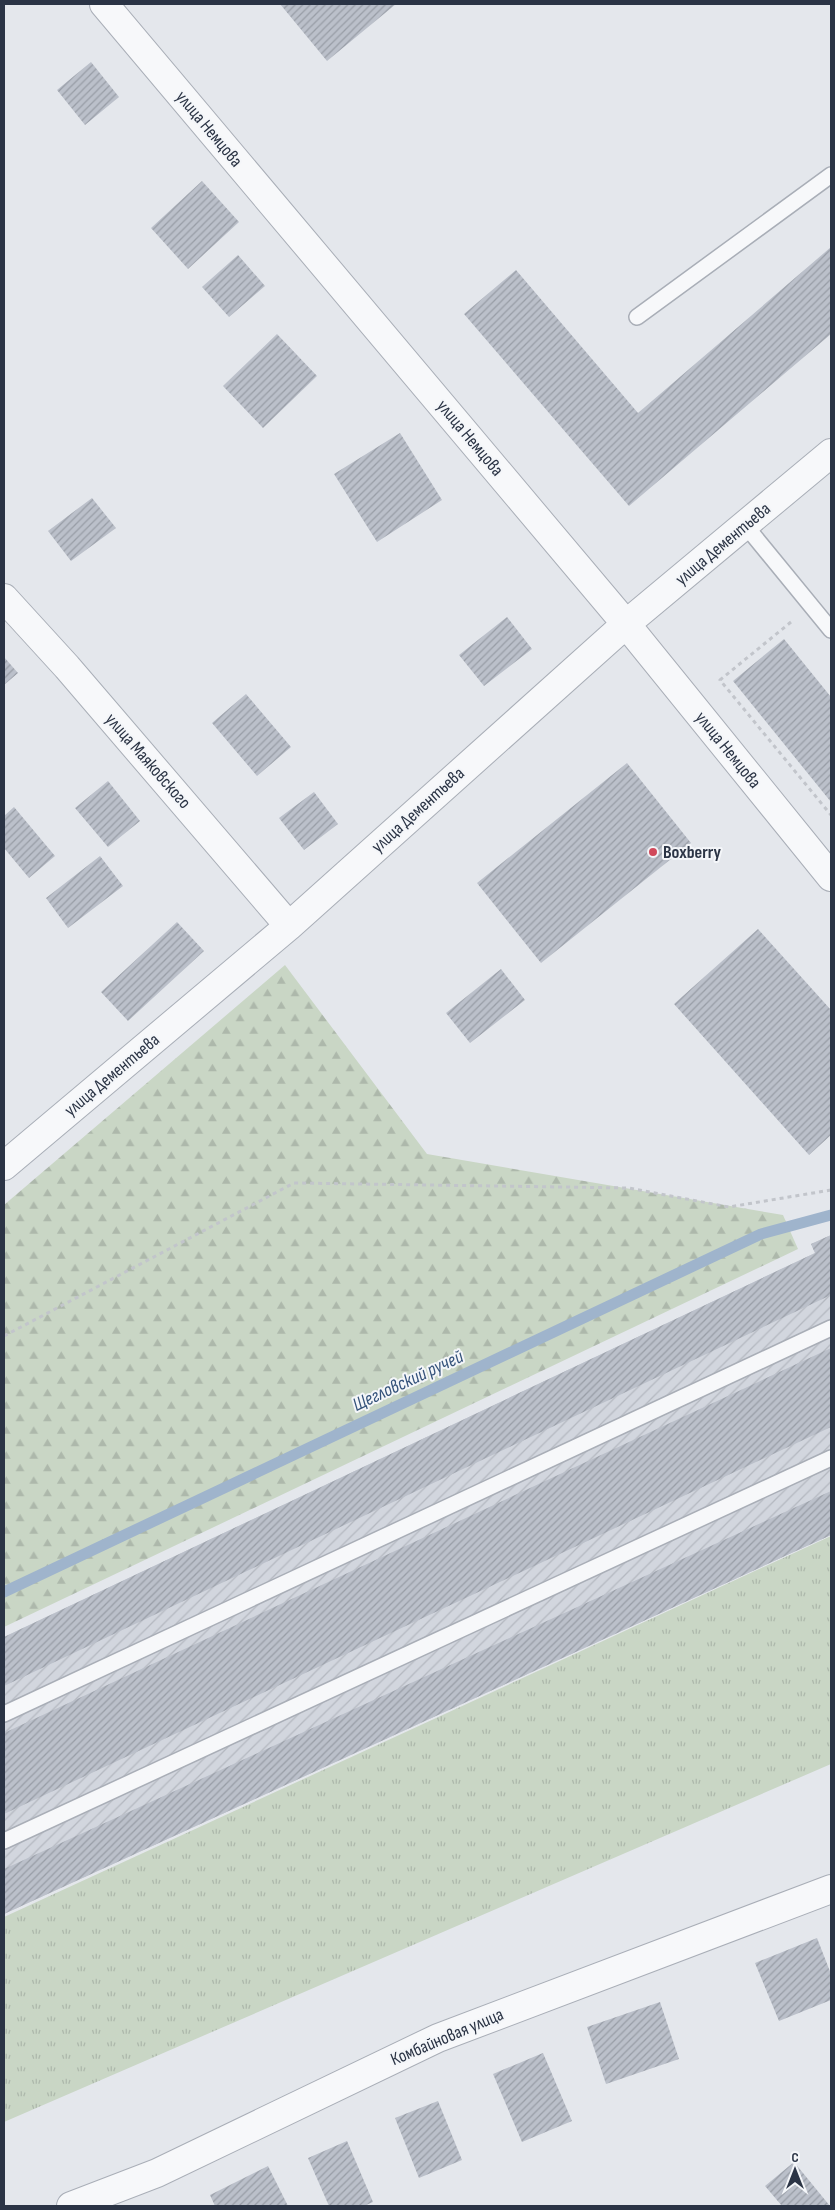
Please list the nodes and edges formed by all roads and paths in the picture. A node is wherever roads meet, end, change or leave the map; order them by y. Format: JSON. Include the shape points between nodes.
{"nodes":[{"id":1,"x":104,"y":4,"type":"edge"},
{"id":2,"x":831,"y":175,"type":"edge"},
{"id":3,"x":637,"y":317,"type":"dead end"},
{"id":4,"x":831,"y":453,"type":"edge"},
{"id":5,"x":745,"y":525,"type":"junction"},
{"id":6,"x":4,"y":598,"type":"edge"},
{"id":7,"x":811,"y":605,"type":"junction"},
{"id":8,"x":626,"y":624,"type":"junction"},
{"id":9,"x":831,"y":630,"type":"edge"},
{"id":10,"x":831,"y":815,"type":"edge"},
{"id":11,"x":831,"y":876,"type":"edge"},
{"id":12,"x":289,"y":926,"type":"junction"},
{"id":13,"x":4,"y":1166,"type":"edge"},
{"id":14,"x":831,"y":1190,"type":"edge"},
{"id":15,"x":831,"y":1328,"type":"edge"},
{"id":16,"x":4,"y":1336,"type":"edge"},
{"id":17,"x":831,"y":1458,"type":"edge"},
{"id":18,"x":4,"y":1714,"type":"edge"},
{"id":19,"x":4,"y":1841,"type":"edge"},
{"id":20,"x":831,"y":1889,"type":"edge"},
{"id":21,"x":71,"y":2206,"type":"edge"}],
"edges":[{"from":1,"to":8,"type":"street","name":"улица Немцова"},
{"from":2,"to":3,"type":"lane"},
{"from":4,"to":5,"type":"street","name":"улица Дементьева"},
{"from":5,"to":7,"type":"lane"},
{"from":5,"to":8,"type":"street","name":"улица Дементьева"},
{"from":6,"to":12,"type":"street","name":"улица Маяковского"},
{"from":7,"to":9,"type":"lane"},
{"from":7,"to":10,"type":"path","via":[[720,680]]},
{"from":8,"to":11,"type":"street","name":"улица Немцова"},
{"from":8,"to":12,"type":"street","name":"улица Дементьева"},
{"from":12,"to":13,"type":"street","name":"улица Дементьева"},
{"from":14,"to":16,"type":"path","via":[[729,1207],[629,1188],[294,1184]]},
{"from":15,"to":18,"type":"lane"},
{"from":17,"to":19,"type":"lane"},
{"from":20,"to":21,"type":"street","name":"Комбайновая улица","via":[[438,2038],[158,2173]]}]}
